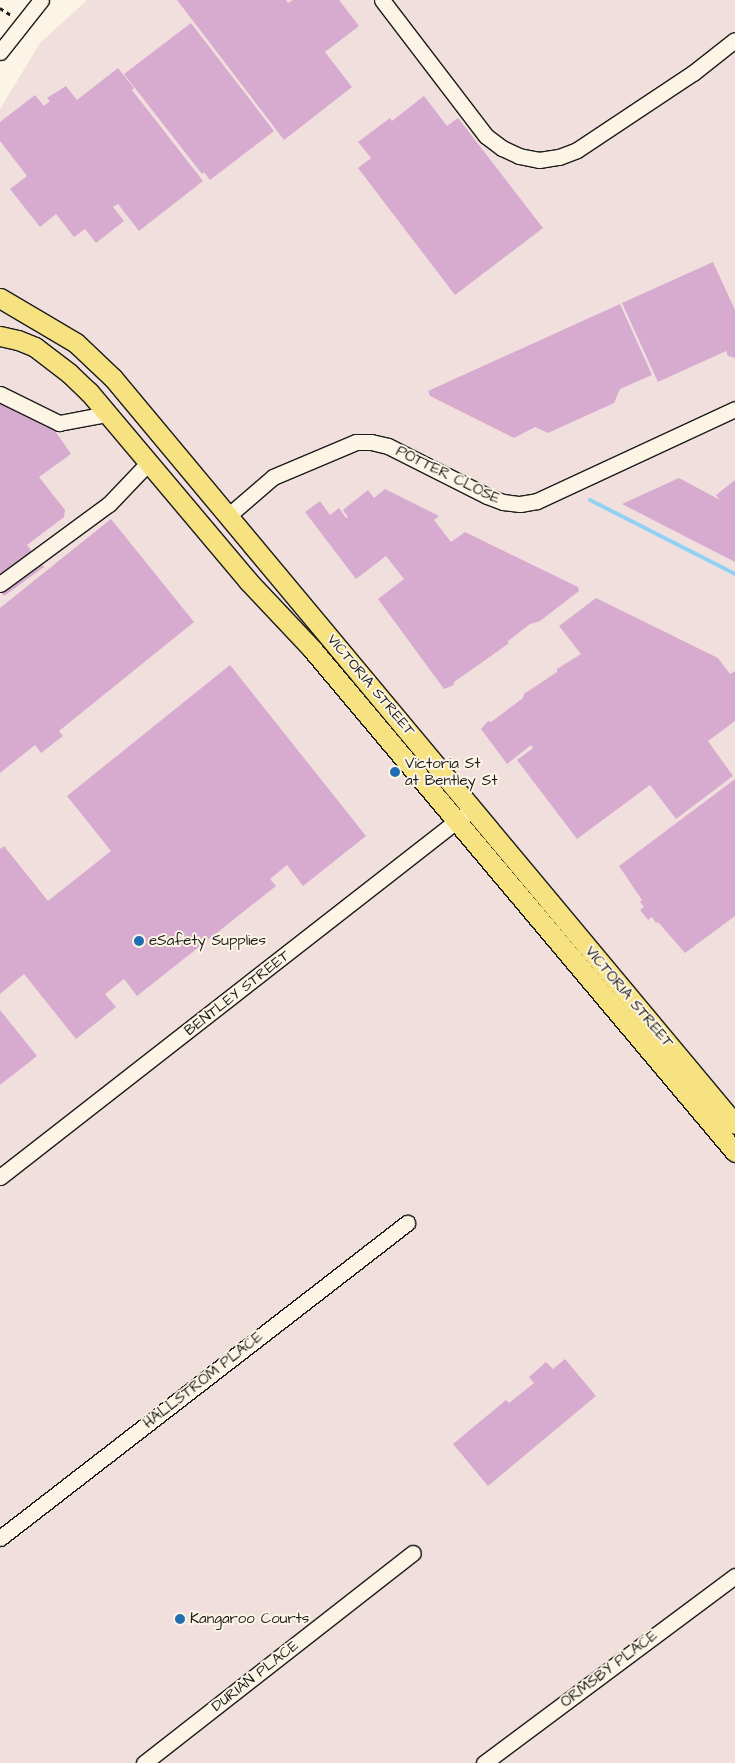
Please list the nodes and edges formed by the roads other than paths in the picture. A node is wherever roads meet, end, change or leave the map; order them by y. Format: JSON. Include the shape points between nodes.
{"nodes":[{"id":1,"x":41,"y":0,"type":"edge"},
{"id":2,"x":382,"y":0,"type":"edge"},
{"id":3,"x":735,"y":40,"type":"edge"},
{"id":4,"x":0,"y":52,"type":"edge"},
{"id":5,"x":0,"y":298,"type":"edge"},
{"id":6,"x":0,"y":336,"type":"edge"},
{"id":7,"x":0,"y":394,"type":"edge"},
{"id":8,"x":731,"y":410,"type":"edge"},
{"id":9,"x":107,"y":414,"type":"junction"},
{"id":10,"x":148,"y":463,"type":"junction"},
{"id":11,"x":228,"y":515,"type":"junction"},
{"id":12,"x":0,"y":584,"type":"edge"},
{"id":13,"x":473,"y":808,"type":"junction"},
{"id":14,"x":457,"y":822,"type":"junction"},
{"id":15,"x":735,"y":1124,"type":"edge"},
{"id":16,"x":735,"y":1152,"type":"edge"},
{"id":17,"x":0,"y":1177,"type":"edge"},
{"id":18,"x":407,"y":1223,"type":"dead end"},
{"id":19,"x":0,"y":1538,"type":"edge"},
{"id":20,"x":413,"y":1553,"type":"dead end"},
{"id":21,"x":735,"y":1576,"type":"edge"},
{"id":22,"x":144,"y":1763,"type":"edge"},
{"id":23,"x":484,"y":1763,"type":"edge"}],
"edges":[{"from":1,"to":4,"type":"street"},
{"from":2,"to":3,"type":"street","via":[[486,136],[518,156],[539,160],[559,158],[577,150],[693,73]]},
{"from":5,"to":11,"type":"main road","name":"VICTORIA STREET","via":[[56,329],[94,359]]},
{"from":6,"to":9,"type":"main road","name":"VICTORIA STREET","via":[[18,340],[51,358]]},
{"from":7,"to":9,"type":"street","via":[[59,423]]},
{"from":8,"to":11,"type":"street","name":"POTTER CLOSE","via":[[537,501],[503,502],[388,446],[356,442],[273,477]]},
{"from":9,"to":10,"type":"main road","name":"VICTORIA STREET"},
{"from":10,"to":12,"type":"street","via":[[109,504]]},
{"from":10,"to":14,"type":"main road","name":"VICTORIA STREET","via":[[248,581],[312,649]]},
{"from":11,"to":13,"type":"main road","name":"VICTORIA STREET"},
{"from":13,"to":14,"type":"street","name":"BENTLEY STREET"},
{"from":13,"to":15,"type":"main road","name":"VICTORIA STREET"},
{"from":14,"to":16,"type":"main road","name":"VICTORIA STREET"},
{"from":14,"to":17,"type":"street","name":"BENTLEY STREET"},
{"from":18,"to":19,"type":"street","name":"HALLSTROM PLACE"},
{"from":20,"to":22,"type":"street","name":"DURIAN PLACE"},
{"from":21,"to":23,"type":"street","name":"ORMSBY PLACE"}]}
